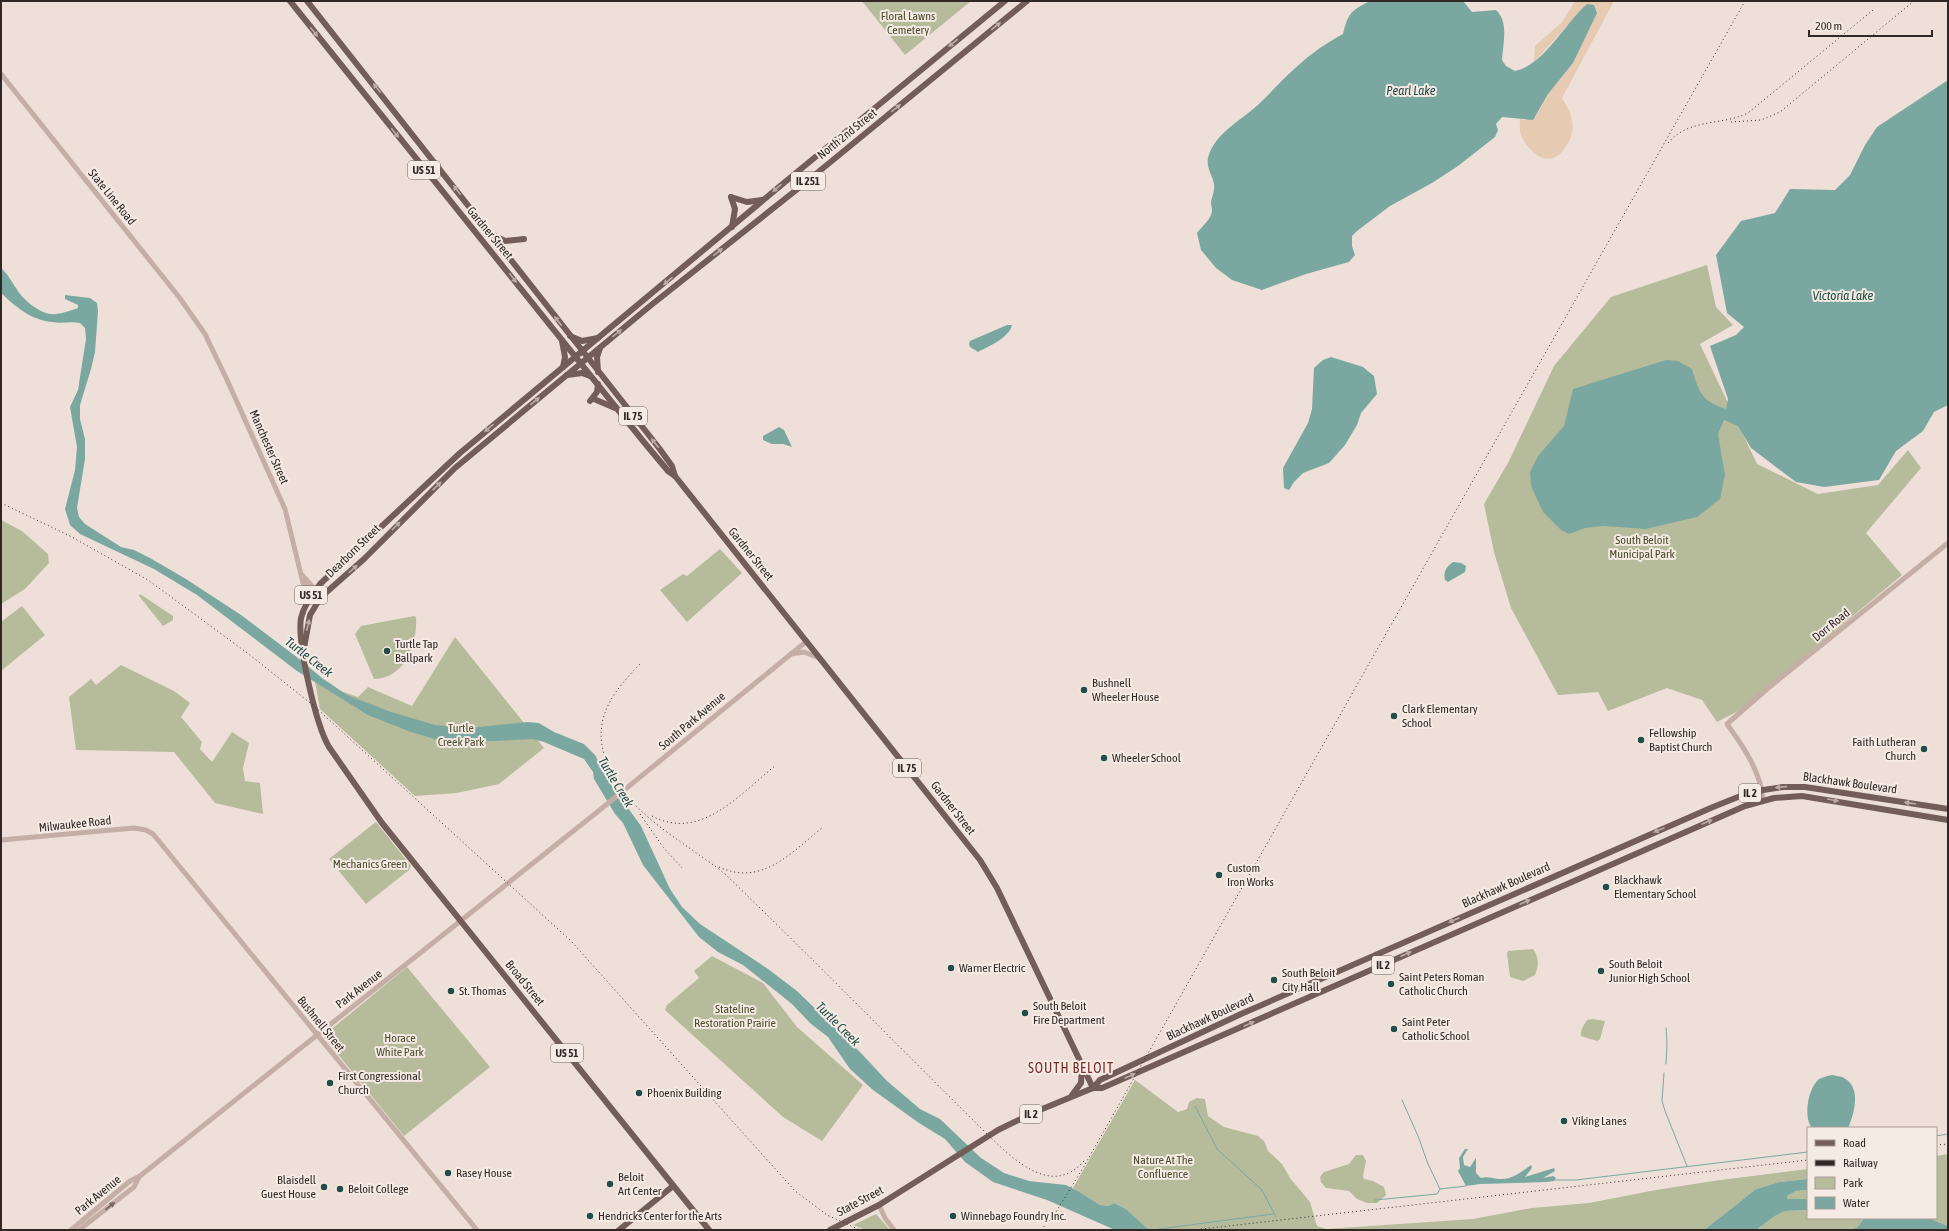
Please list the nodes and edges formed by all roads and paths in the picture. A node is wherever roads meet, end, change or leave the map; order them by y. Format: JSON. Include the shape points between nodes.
{"nodes":[{"id":1,"x":290,"y":1,"type":"edge"},
{"id":2,"x":307,"y":1,"type":"edge"},
{"id":3,"x":1005,"y":1,"type":"edge"},
{"id":4,"x":1027,"y":1,"type":"edge"},
{"id":5,"x":1,"y":74,"type":"edge"},
{"id":6,"x":764,"y":200,"type":"junction"},
{"id":7,"x":732,"y":227,"type":"junction"},
{"id":8,"x":488,"y":232,"type":"junction"},
{"id":9,"x":524,"y":239,"type":"dead end"},
{"id":10,"x":205,"y":334,"type":"joint"},
{"id":11,"x":569,"y":335,"type":"junction"},
{"id":12,"x":560,"y":337,"type":"junction"},
{"id":13,"x":600,"y":337,"type":"junction"},
{"id":14,"x":600,"y":348,"type":"junction"},
{"id":15,"x":582,"y":352,"type":"junction"},
{"id":16,"x":576,"y":357,"type":"junction"},
{"id":17,"x":587,"y":358,"type":"junction"},
{"id":18,"x":581,"y":363,"type":"junction"},
{"id":19,"x":563,"y":368,"type":"junction"},
{"id":20,"x":598,"y":372,"type":"junction"},
{"id":21,"x":566,"y":375,"type":"junction"},
{"id":22,"x":592,"y":376,"type":"junction"},
{"id":23,"x":598,"y":384,"type":"junction"},
{"id":24,"x":617,"y":408,"type":"junction"},
{"id":25,"x":675,"y":476,"type":"junction"},
{"id":26,"x":1948,"y":543,"type":"edge"},
{"id":27,"x":314,"y":592,"type":"junction"},
{"id":28,"x":321,"y":597,"type":"junction"},
{"id":29,"x":807,"y":641,"type":"junction"},
{"id":30,"x":790,"y":654,"type":"junction"},
{"id":31,"x":304,"y":655,"type":"junction"},
{"id":32,"x":821,"y":659,"type":"junction"},
{"id":33,"x":1763,"y":790,"type":"junction"},
{"id":34,"x":1764,"y":800,"type":"junction"},
{"id":35,"x":1948,"y":809,"type":"edge"},
{"id":36,"x":591,"y":817,"type":"joint"},
{"id":37,"x":1948,"y":820,"type":"edge"},
{"id":38,"x":150,"y":832,"type":"joint"},
{"id":39,"x":1,"y":840,"type":"edge"},
{"id":40,"x":461,"y":921,"type":"junction"},
{"id":41,"x":317,"y":1035,"type":"junction"},
{"id":42,"x":1082,"y":1066,"type":"junction"},
{"id":43,"x":1093,"y":1088,"type":"junction"},
{"id":44,"x":1072,"y":1096,"type":"junction"},
{"id":45,"x":140,"y":1176,"type":"junction"},
{"id":46,"x":673,"y":1186,"type":"junction"},
{"id":47,"x":901,"y":1192,"type":"joint"},
{"id":48,"x":879,"y":1205,"type":"junction"},
{"id":49,"x":71,"y":1230,"type":"edge"},
{"id":50,"x":80,"y":1230,"type":"edge"},
{"id":51,"x":477,"y":1230,"type":"edge"},
{"id":52,"x":619,"y":1230,"type":"edge"},
{"id":53,"x":709,"y":1230,"type":"edge"},
{"id":54,"x":830,"y":1230,"type":"edge"},
{"id":55,"x":894,"y":1230,"type":"edge"}],
"edges":[{"from":1,"to":12,"type":"main road","name":"Gardner Street","number":"US 51","one_way":true},
{"from":8,"to":2,"type":"main road","name":"Gardner Street","number":"US 51","one_way":true},
{"from":3,"to":6,"type":"main road","name":"North 2nd Street","number":"IL 251","one_way":true},
{"from":14,"to":4,"type":"main road","name":"North 2nd Street","number":"IL 251","one_way":true},
{"from":5,"to":10,"type":"street","name":"State Line Road","via":[[179,297]]},
{"from":6,"to":7,"type":"main road","name":"North 2nd Street","number":"IL 251"},
{"from":6,"to":7,"type":"main road","via":[[747,202],[731,197],[735,210]]},
{"from":7,"to":13,"type":"main road","name":"North 2nd Street","number":"IL 251","one_way":true},
{"from":8,"to":9,"type":"main road","via":[[505,241]]},
{"from":11,"to":8,"type":"main road","name":"Gardner Street","number":"US 51","one_way":true},
{"from":10,"to":27,"type":"street","name":"Manchester Street","via":[[285,509],[300,573]]},
{"from":11,"to":13,"type":"main road","via":[[582,341]]},
{"from":11,"to":15,"type":"main road","name":"Gardner Street","number":"US 51"},
{"from":12,"to":16,"type":"main road","name":"Gardner Street","number":"IL 75"},
{"from":12,"to":19,"type":"main road","via":[[565,357]]},
{"from":13,"to":15,"type":"main road","name":"North 2nd Street","number":"IL 251"},
{"from":14,"to":17,"type":"main road","name":"North 2nd Street","number":"IL 251"},
{"from":14,"to":20,"type":"main road","via":[[597,357]]},
{"from":15,"to":16,"type":"main road","name":"North 2nd Street","number":"IL 251"},
{"from":15,"to":17,"type":"main road","name":"Gardner Street","number":"US 51"},
{"from":16,"to":18,"type":"main road","name":"Gardner Street","number":"IL 75"},
{"from":16,"to":19,"type":"main road","number":"IL 251"},
{"from":17,"to":18,"type":"main road","number":"US 51"},
{"from":17,"to":20,"type":"main road","name":"Gardner Street","number":"IL 75"},
{"from":18,"to":21,"type":"main road","number":"US 51"},
{"from":18,"to":22,"type":"main road","name":"Gardner Street","number":"IL 75"},
{"from":19,"to":27,"type":"main road","name":"Dearborn Street","number":"US 51","one_way":true,"via":[[460,453]]},
{"from":25,"to":20,"type":"main road","name":"Gardner Street","number":"IL 75","one_way":true,"via":[[668,460]]},
{"from":21,"to":22,"type":"main road"},
{"from":28,"to":21,"type":"main road","name":"Dearborn Street","number":"US 51","one_way":true,"via":[[364,559],[455,468]]},
{"from":22,"to":23,"type":"main road","name":"Gardner Street","number":"IL 75"},
{"from":23,"to":24,"type":"main road","name":"Gardner Street","number":"IL 75"},
{"from":23,"to":24,"type":"main road","via":[[592,400]]},
{"from":24,"to":25,"type":"main road","name":"Gardner Street","number":"IL 75","via":[[657,459]]},
{"from":25,"to":29,"type":"main road","name":"Gardner Street","number":"IL 75"},
{"from":26,"to":33,"type":"street","name":"Dorr Road","via":[[1727,724],[1743,747]]},
{"from":27,"to":28,"type":"street","name":"Manchester Street"},
{"from":27,"to":31,"type":"main road","name":"Dearborn Street","number":"US 51","via":[[301,618],[300,637]]},
{"from":31,"to":28,"type":"main road","name":"Dearborn Street","number":"US 51","one_way":true,"via":[[310,615]]},
{"from":29,"to":30,"type":"street","name":"South Park Avenue"},
{"from":29,"to":32,"type":"main road","name":"Gardner Street","number":"IL 75"},
{"from":30,"to":32,"type":"street","via":[[804,652]]},
{"from":30,"to":36,"type":"street","name":"South Park Avenue"},
{"from":31,"to":40,"type":"main road","name":"Broad Street","number":"US 51","via":[[322,735],[329,747],[376,816]]},
{"from":32,"to":42,"type":"main road","name":"Gardner Street","number":"IL 75","via":[[985,868]]},
{"from":33,"to":34,"type":"street"},
{"from":35,"to":33,"type":"main road","name":"Blackhawk Boulevard","number":"IL 2","one_way":true,"via":[[1819,788],[1782,787]]},
{"from":33,"to":43,"type":"main road","name":"Blackhawk Boulevard","number":"IL 2","one_way":true,"via":[[1735,798],[1635,840],[1248,1011],[1100,1080]]},
{"from":34,"to":37,"type":"main road","name":"Blackhawk Boulevard","number":"IL 2","one_way":true,"via":[[1808,796]]},
{"from":43,"to":34,"type":"main road","name":"Blackhawk Boulevard","number":"IL 2","one_way":true,"via":[[1102,1088],[1677,834]]},
{"from":36,"to":40,"type":"street","name":"Park Avenue"},
{"from":38,"to":39,"type":"street","name":"Milwaukee Road","via":[[134,828]]},
{"from":38,"to":41,"type":"street","name":"Bushnell Street","via":[[160,841]]},
{"from":40,"to":41,"type":"street","name":"Park Avenue"},
{"from":40,"to":46,"type":"main road","name":"Broad Street","number":"US 51"},
{"from":41,"to":45,"type":"street","name":"Park Avenue"},
{"from":41,"to":51,"type":"street","name":"Bushnell Street"},
{"from":42,"to":43,"type":"main road","name":"Gardner Street","number":"IL 75"},
{"from":42,"to":44,"type":"main road","via":[[1081,1083]]},
{"from":43,"to":44,"type":"main road","name":"Blackhawk Boulevard","number":"IL 2"},
{"from":44,"to":47,"type":"main road","name":"Blackhawk Boulevard","number":"IL 2","via":[[1009,1124]]},
{"from":45,"to":49,"type":"street","name":"Park Avenue","via":[[130,1181]]},
{"from":50,"to":45,"type":"street","name":"Park Avenue","one_way":true,"via":[[134,1187]]},
{"from":46,"to":52,"type":"main road"},
{"from":46,"to":53,"type":"main road","name":"Broad Street"},
{"from":47,"to":48,"type":"main road","name":"State Street"},
{"from":48,"to":54,"type":"main road","name":"State Street"},
{"from":48,"to":55,"type":"street"}]}
